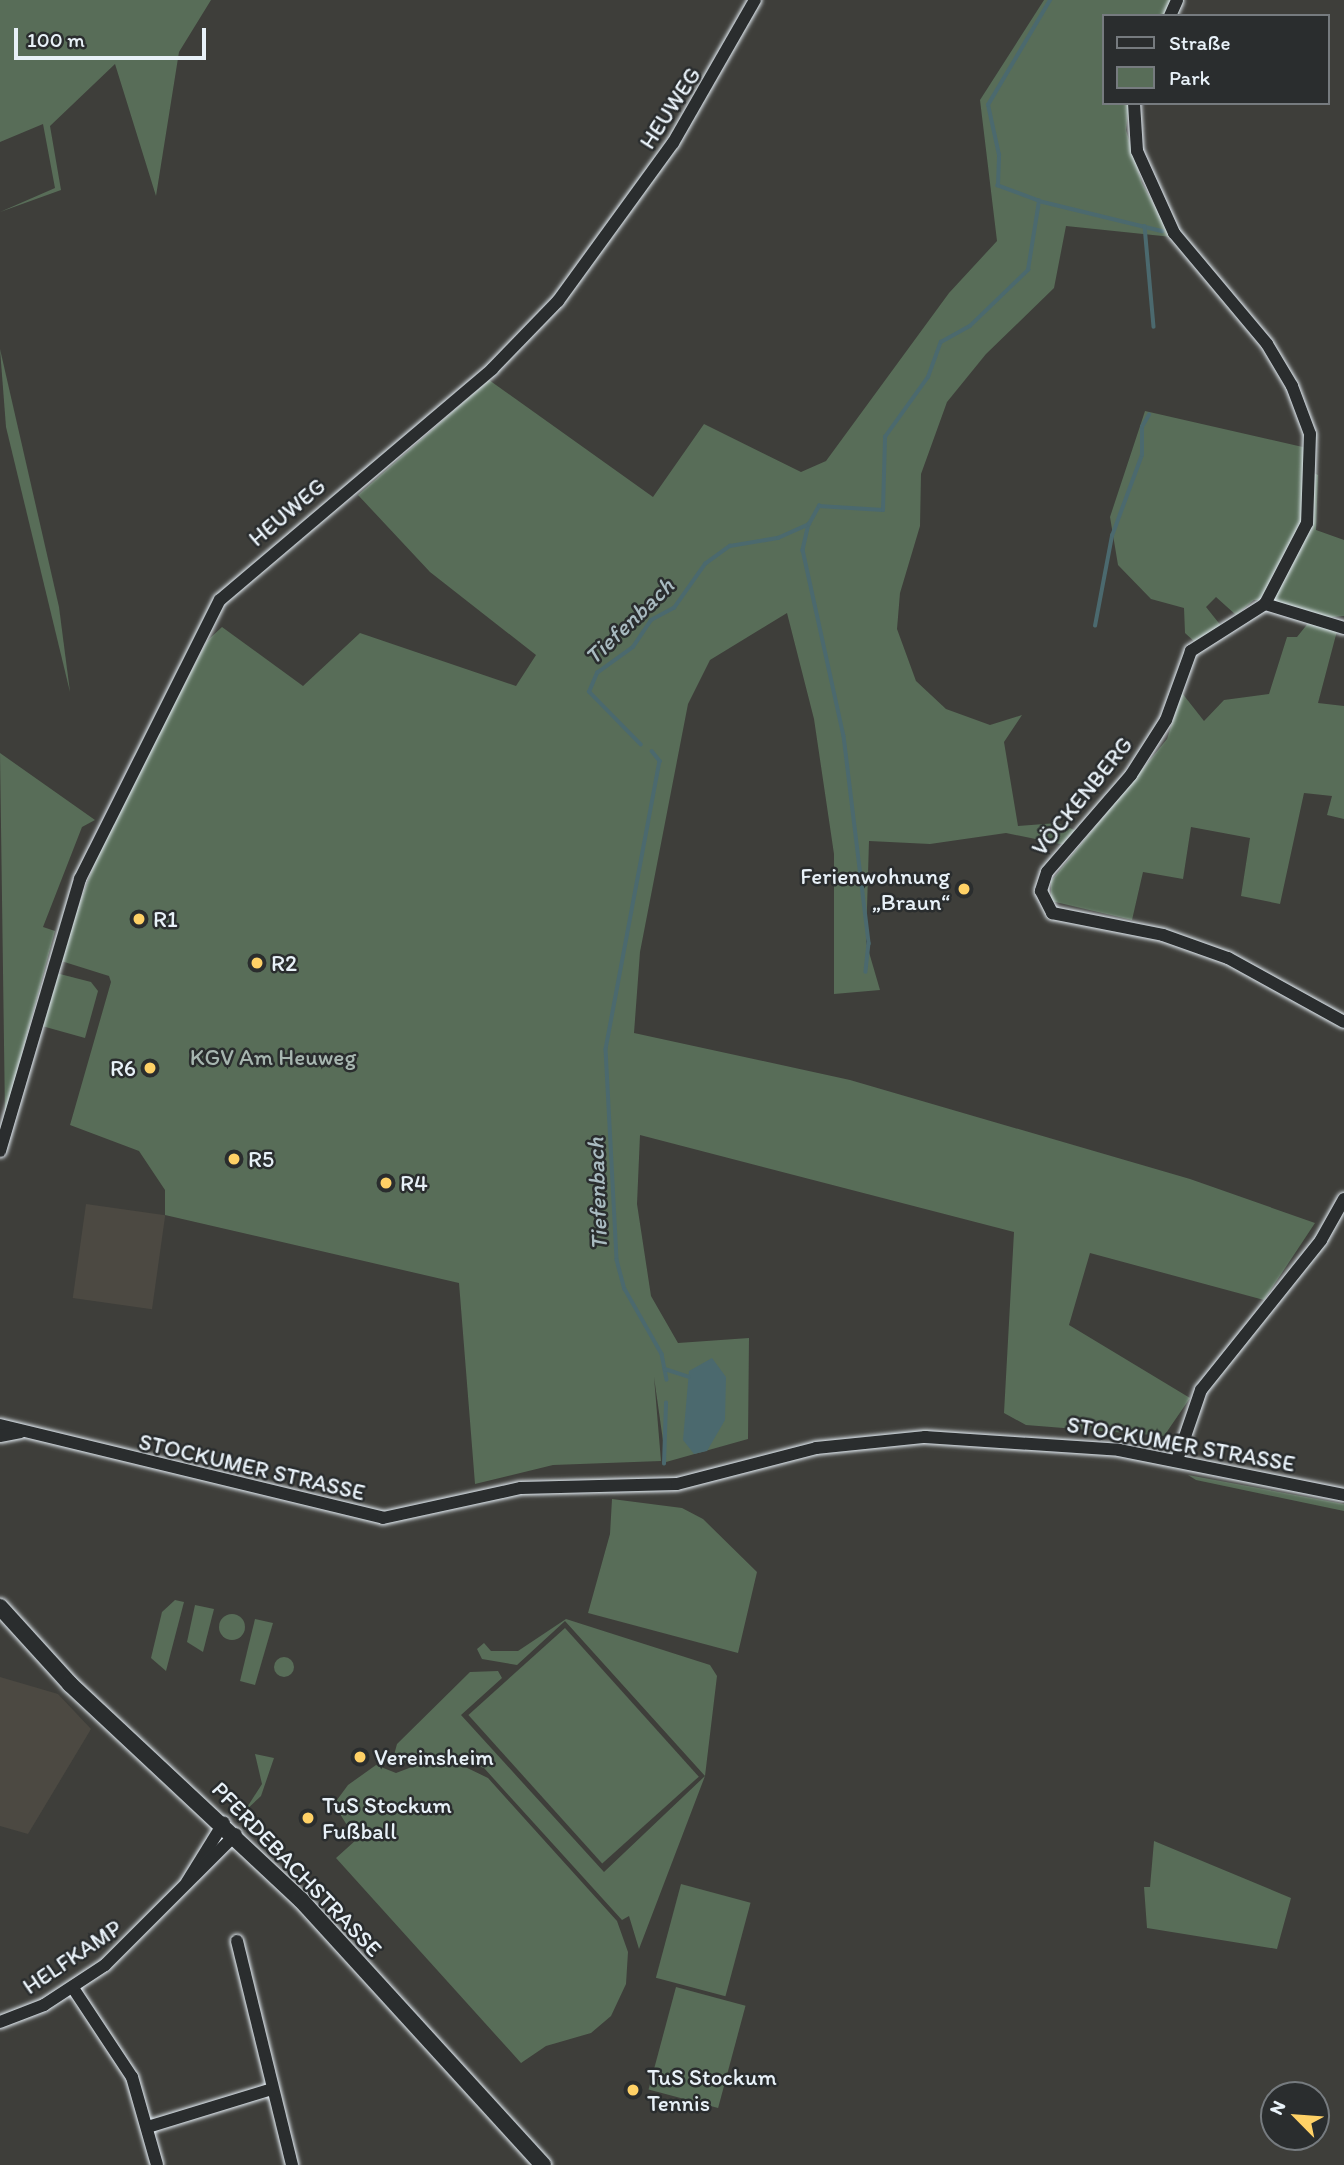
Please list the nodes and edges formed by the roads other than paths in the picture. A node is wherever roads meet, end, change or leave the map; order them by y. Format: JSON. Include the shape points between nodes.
{"nodes":[{"id":1,"x":755,"y":0,"type":"edge"},
{"id":2,"x":1134,"y":105,"type":"edge"},
{"id":3,"x":1265,"y":604,"type":"junction"},
{"id":4,"x":1344,"y":628,"type":"edge"},
{"id":5,"x":1344,"y":1021,"type":"edge"},
{"id":6,"x":0,"y":1151,"type":"edge"},
{"id":7,"x":1344,"y":1199,"type":"edge"},
{"id":8,"x":0,"y":1424,"type":"edge"},
{"id":9,"x":21,"y":1432,"type":"junction"},
{"id":10,"x":0,"y":1436,"type":"edge"},
{"id":11,"x":1177,"y":1460,"type":"junction"},
{"id":12,"x":1344,"y":1495,"type":"edge"},
{"id":13,"x":0,"y":1593,"type":"edge"},
{"id":14,"x":4,"y":1610,"type":"edge"},
{"id":15,"x":224,"y":1822,"type":"junction"},
{"id":16,"x":236,"y":1834,"type":"junction"},
{"id":17,"x":187,"y":1882,"type":"junction"},
{"id":18,"x":237,"y":1941,"type":"dead end"},
{"id":19,"x":72,"y":1988,"type":"junction"},
{"id":20,"x":0,"y":2022,"type":"edge"},
{"id":21,"x":272,"y":2088,"type":"junction"},
{"id":22,"x":150,"y":2126,"type":"junction"},
{"id":23,"x":157,"y":2165,"type":"edge"},
{"id":24,"x":292,"y":2165,"type":"edge"},
{"id":25,"x":543,"y":2165,"type":"edge"}],
"edges":[{"from":1,"to":6,"type":"street","name":"HEUWEG","via":[[681,132],[558,301],[492,369],[220,600],[89,856],[50,965]]},
{"from":2,"to":3,"type":"street","via":[[1137,151],[1174,233],[1267,344],[1293,386],[1310,435],[1307,523]]},
{"from":3,"to":4,"type":"street"},
{"from":3,"to":5,"type":"street","name":"VÖCKENBERG","via":[[1191,651],[1166,720],[1130,775],[1048,872],[1041,891],[1052,913],[1150,932],[1228,958]]},
{"from":7,"to":11,"type":"street","via":[[1314,1251],[1201,1390]]},
{"from":8,"to":9,"type":"street","name":"STOCKUMER STRASSE"},
{"from":9,"to":10,"type":"street","name":"STOCKUMER STRASSE"},
{"from":9,"to":11,"type":"street","name":"STOCKUMER STRASSE","via":[[383,1518],[521,1488],[677,1483],[777,1456],[875,1440],[1029,1440]]},
{"from":11,"to":12,"type":"street","name":"STOCKUMER STRASSE"},
{"from":13,"to":14,"type":"main road","name":"PFERDEBACHSTRASSE"},
{"from":14,"to":15,"type":"main road","name":"PFERDEBACHSTRASSE","via":[[70,1684]]},
{"from":15,"to":16,"type":"main road","name":"PFERDEBACHSTRASSE"},
{"from":15,"to":17,"type":"street","name":"HELFKAMP"},
{"from":16,"to":17,"type":"street","name":"HELFKAMP"},
{"from":16,"to":25,"type":"main road","name":"PFERDEBACHSTRASSE"},
{"from":17,"to":19,"type":"street","name":"HELFKAMP","via":[[137,1940]]},
{"from":18,"to":21,"type":"street"},
{"from":19,"to":20,"type":"street","name":"HELFKAMP"},
{"from":19,"to":22,"type":"street","via":[[132,2077]]},
{"from":21,"to":22,"type":"street"},
{"from":21,"to":24,"type":"street"},
{"from":22,"to":23,"type":"street"}]}
